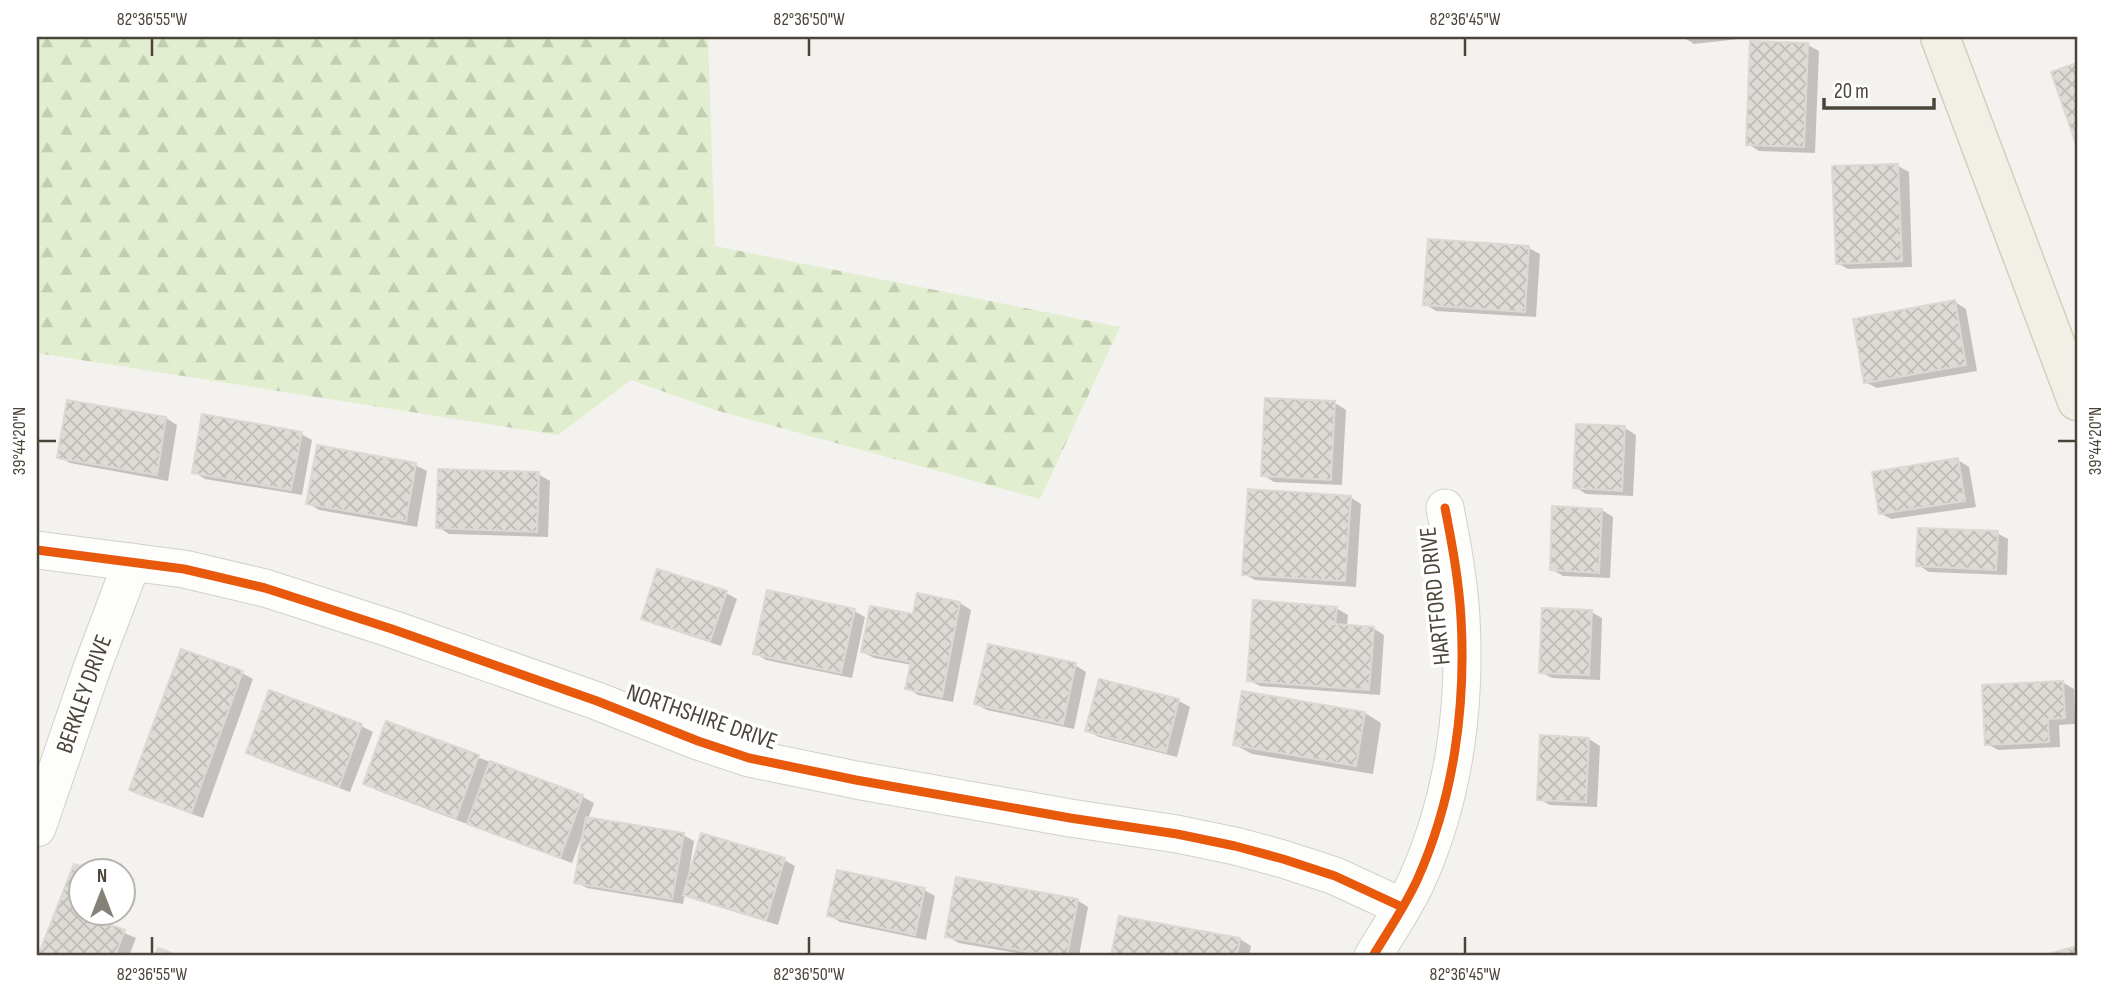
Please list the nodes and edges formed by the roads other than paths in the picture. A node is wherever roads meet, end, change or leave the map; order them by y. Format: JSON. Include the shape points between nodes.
{"nodes":[{"id":1,"x":1940,"y":37,"type":"edge"},
{"id":2,"x":2077,"y":401,"type":"edge"},
{"id":3,"x":1445,"y":508,"type":"dead end"},
{"id":4,"x":37,"y":550,"type":"edge"},
{"id":5,"x":132,"y":562,"type":"junction"},
{"id":6,"x":37,"y":828,"type":"edge"},
{"id":7,"x":1402,"y":906,"type":"junction"},
{"id":8,"x":1373,"y":956,"type":"edge"}],
"edges":[{"from":1,"to":2,"type":"main road"},
{"from":3,"to":7,"type":"street","name":"HARTFORD DRIVE","via":[[1461,616],[1459,726],[1436,829]]},
{"from":4,"to":5,"type":"street","name":"NORTHSHIRE DRIVE"},
{"from":5,"to":6,"type":"street","name":"BERKLEY DRIVE"},
{"from":5,"to":7,"type":"street","name":"NORTHSHIRE DRIVE","via":[[265,587],[749,758],[1235,846],[1335,876]]},
{"from":7,"to":8,"type":"street","name":"HARTFORD DRIVE"}]}
